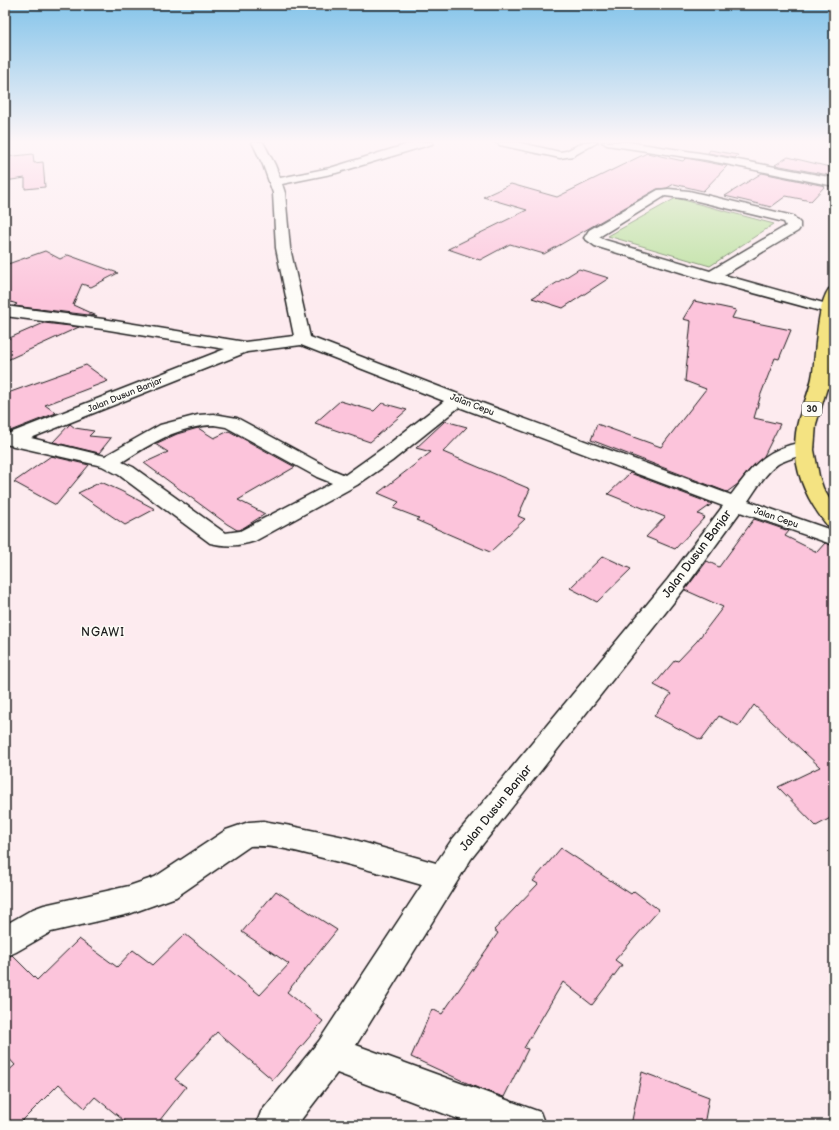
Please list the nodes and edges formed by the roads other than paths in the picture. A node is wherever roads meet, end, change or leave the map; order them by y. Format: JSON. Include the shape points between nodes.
{"nodes":[{"id":1,"x":279,"y":195,"type":"edge"},
{"id":2,"x":660,"y":195,"type":"edge"},
{"id":3,"x":687,"y":195,"type":"edge"},
{"id":4,"x":711,"y":277,"type":"junction"},
{"id":5,"x":832,"y":300,"type":"edge"},
{"id":6,"x":5,"y":311,"type":"edge"},
{"id":7,"x":303,"y":340,"type":"junction"},
{"id":8,"x":245,"y":347,"type":"junction"},
{"id":9,"x":827,"y":384,"type":"edge"},
{"id":10,"x":457,"y":400,"type":"junction"},
{"id":11,"x":9,"y":441,"type":"edge"},
{"id":12,"x":806,"y":447,"type":"junction"},
{"id":13,"x":108,"y":462,"type":"junction"},
{"id":14,"x":346,"y":482,"type":"junction"},
{"id":15,"x":735,"y":503,"type":"junction"},
{"id":16,"x":834,"y":521,"type":"edge"},
{"id":17,"x":834,"y":538,"type":"edge"},
{"id":18,"x":444,"y":878,"type":"junction"},
{"id":19,"x":5,"y":942,"type":"edge"},
{"id":20,"x":331,"y":1053,"type":"junction"},
{"id":21,"x":274,"y":1125,"type":"edge"},
{"id":22,"x":527,"y":1125,"type":"edge"}],
"edges":[{"from":1,"to":7,"type":"street","via":[[283,248]]},
{"from":2,"to":4,"type":"street","via":[[594,234],[592,238],[600,243]]},
{"from":3,"to":4,"type":"street","via":[[788,219],[793,223],[794,228]]},
{"from":4,"to":5,"type":"street"},
{"from":5,"to":9,"type":"highway","number":"30"},
{"from":6,"to":8,"type":"street"},
{"from":7,"to":8,"type":"street"},
{"from":7,"to":10,"type":"street","name":"Jalan Cepu"},
{"from":8,"to":11,"type":"street","name":"Jalan Dusun Banjar"},
{"from":9,"to":12,"type":"highway","number":"30","via":[[807,425]]},
{"from":10,"to":14,"type":"street","via":[[401,446]]},
{"from":10,"to":15,"type":"street","name":"Jalan Cepu"},
{"from":11,"to":13,"type":"street"},
{"from":12,"to":15,"type":"street","name":"Jalan Dusun Banjar","via":[[769,460]]},
{"from":12,"to":16,"type":"highway","number":"30","via":[[807,472],[812,487]]},
{"from":13,"to":14,"type":"street","via":[[164,430],[198,419],[218,419],[231,422],[324,473]]},
{"from":13,"to":14,"type":"street","via":[[126,471],[218,538],[231,541],[313,502]]},
{"from":15,"to":17,"type":"street","name":"Jalan Cepu"},
{"from":15,"to":18,"type":"street","name":"Jalan Dusun Banjar","via":[[676,584],[462,850]]},
{"from":18,"to":19,"type":"street","via":[[291,838],[263,833],[249,834],[236,839],[159,889],[129,900],[44,919]]},
{"from":18,"to":20,"type":"street","name":"Jalan Dusun Banjar"},
{"from":20,"to":21,"type":"street","name":"Jalan Dusun Banjar"},
{"from":20,"to":22,"type":"street"}]}
